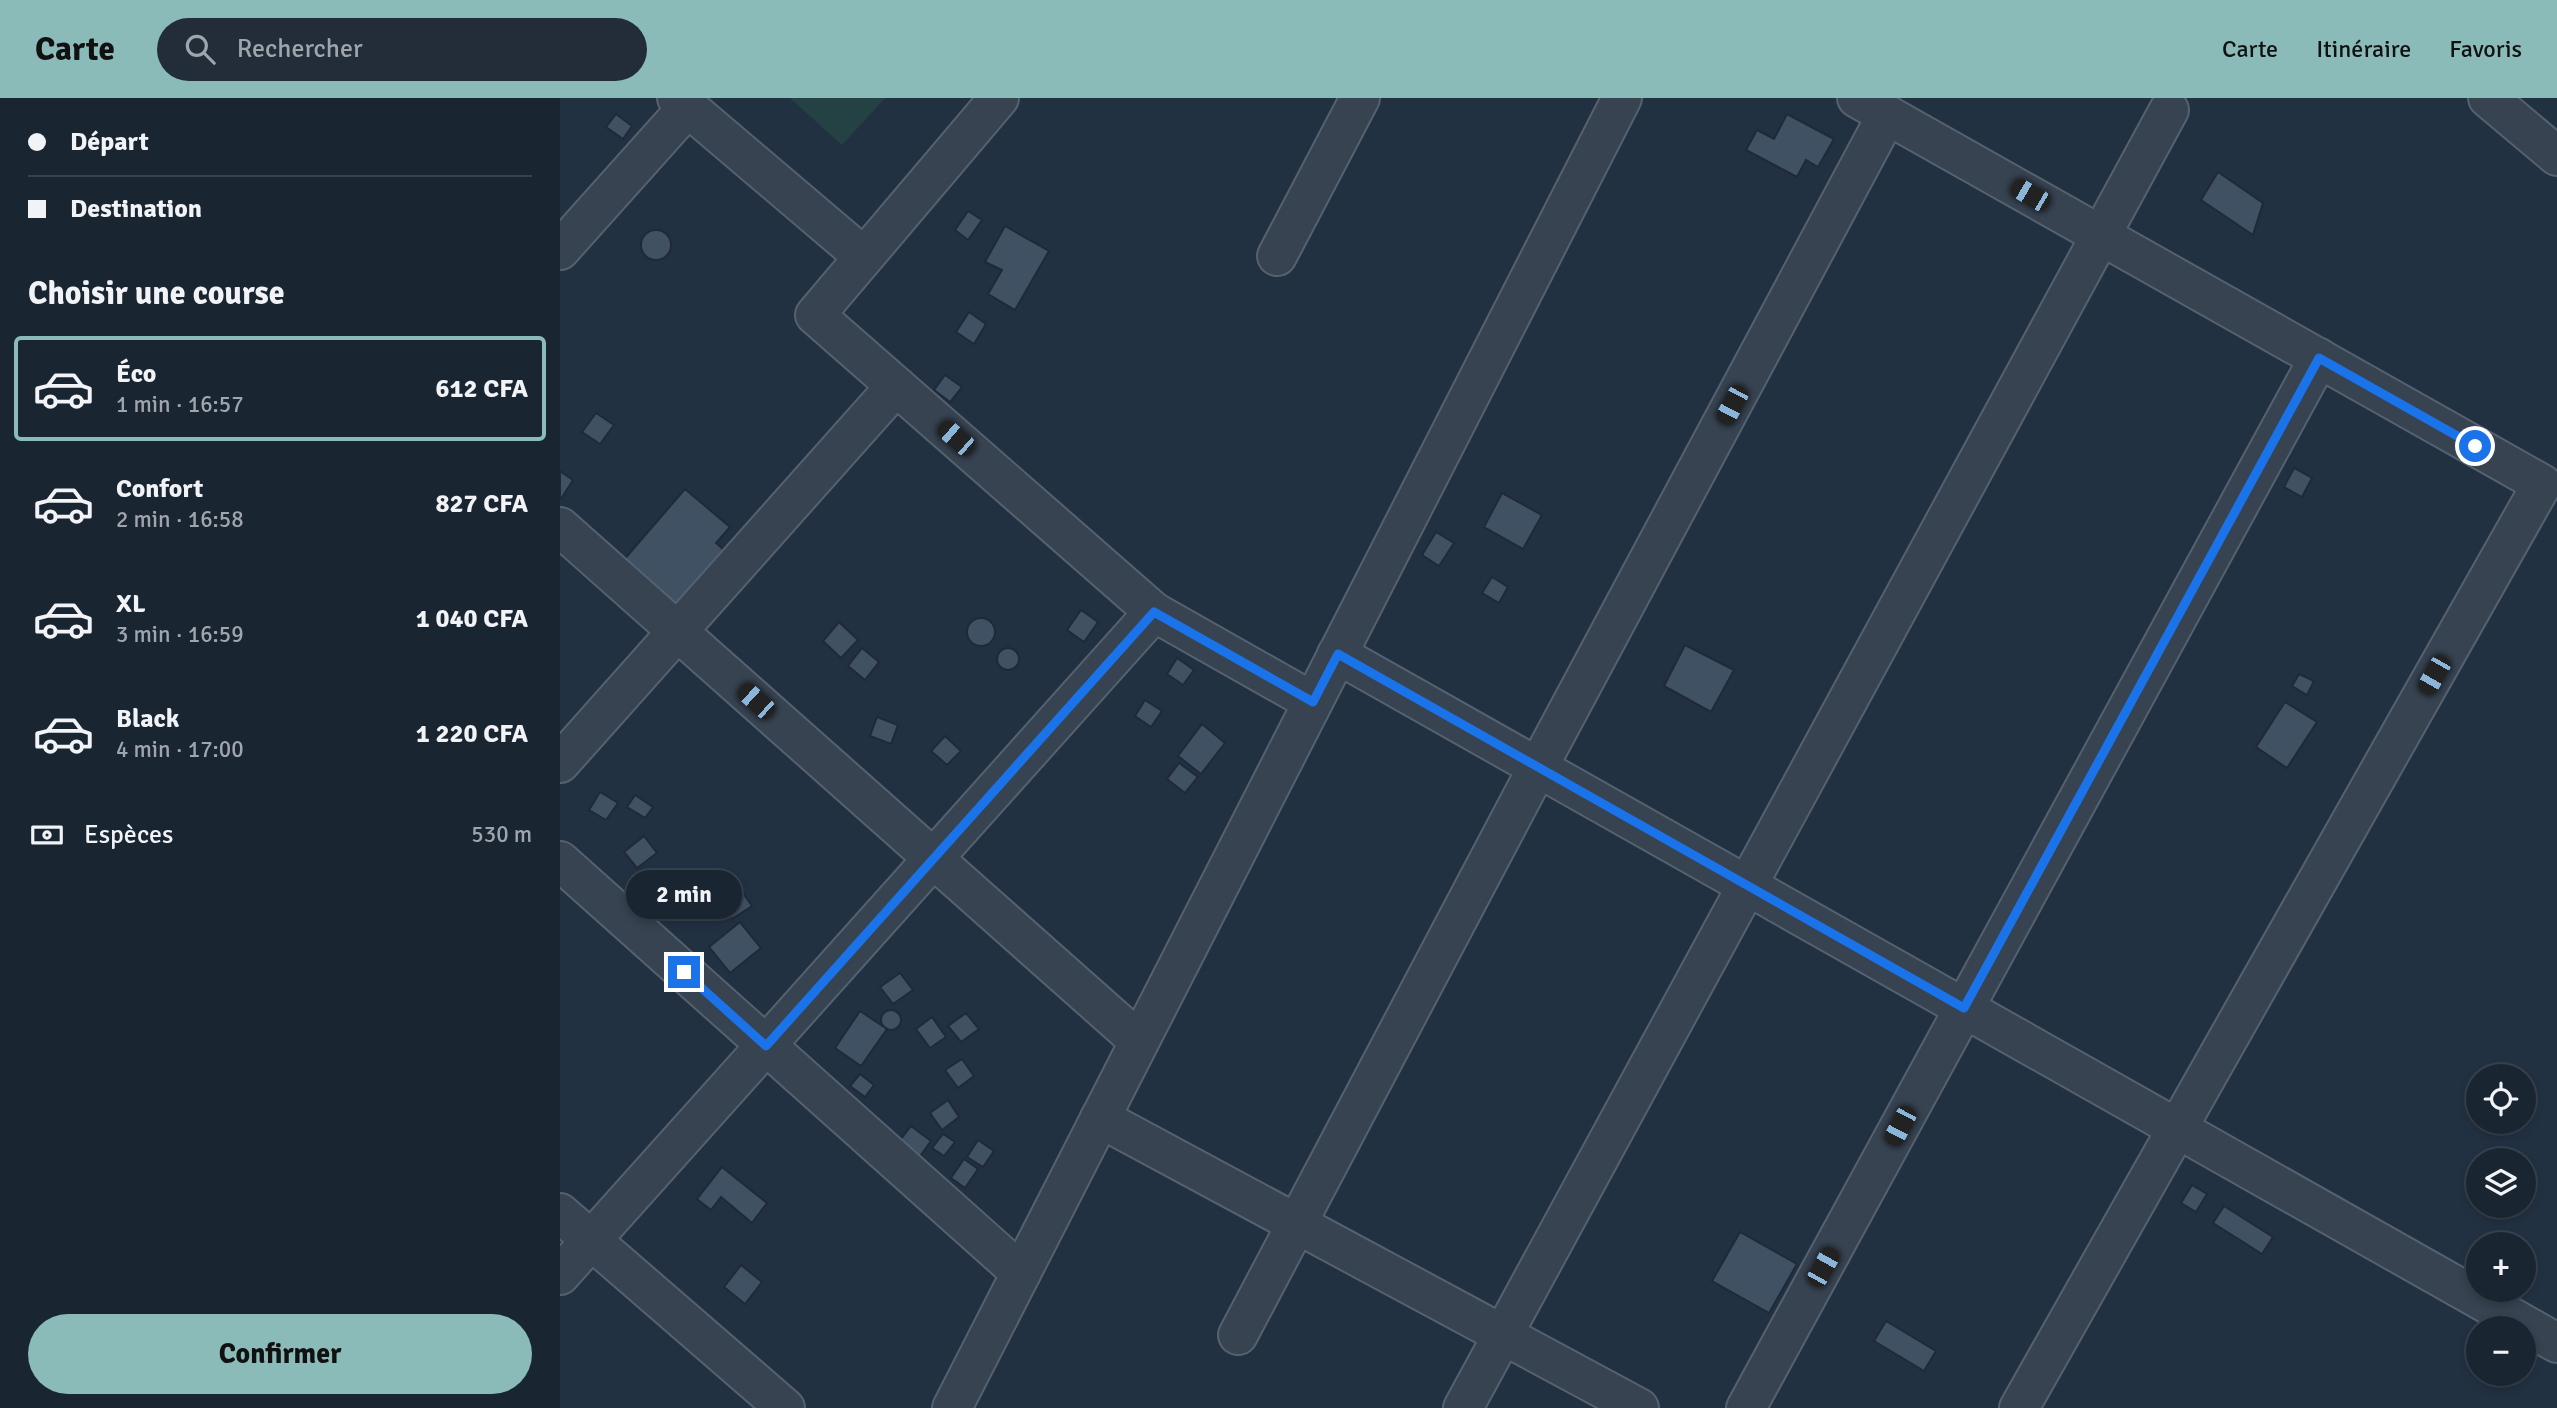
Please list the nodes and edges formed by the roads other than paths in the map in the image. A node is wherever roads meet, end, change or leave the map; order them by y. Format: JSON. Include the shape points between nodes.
{"nodes":[{"id":1,"x":999,"y":98,"type":"edge"},
{"id":2,"x":1360,"y":98,"type":"edge"},
{"id":3,"x":1622,"y":98,"type":"edge"},
{"id":4,"x":2488,"y":98,"type":"edge"},
{"id":5,"x":682,"y":103,"type":"edge"},
{"id":6,"x":1872,"y":106,"type":"edge"},
{"id":7,"x":2169,"y":110,"type":"dead end"},
{"id":8,"x":2557,"y":156,"type":"edge"},
{"id":9,"x":2101,"y":235,"type":"junction"},
{"id":10,"x":560,"y":250,"type":"edge"},
{"id":11,"x":1278,"y":256,"type":"dead end"},
{"id":12,"x":864,"y":257,"type":"junction"},
{"id":13,"x":2319,"y":358,"type":"junction"},
{"id":14,"x":896,"y":386,"type":"junction"},
{"id":15,"x":560,"y":527,"type":"edge"},
{"id":16,"x":1154,"y":612,"type":"junction"},
{"id":17,"x":677,"y":631,"type":"junction"},
{"id":18,"x":1338,"y":654,"type":"junction"},
{"id":19,"x":1313,"y":702,"type":"junction"},
{"id":20,"x":560,"y":763,"type":"edge"},
{"id":21,"x":1538,"y":767,"type":"junction"},
{"id":22,"x":934,"y":859,"type":"junction"},
{"id":23,"x":560,"y":861,"type":"edge"},
{"id":24,"x":1747,"y":886,"type":"junction"},
{"id":25,"x":1964,"y":1008,"type":"junction"},
{"id":26,"x":1139,"y":1041,"type":"junction"},
{"id":27,"x":766,"y":1046,"type":"junction"},
{"id":28,"x":1100,"y":1118,"type":"junction"},
{"id":29,"x":2177,"y":1129,"type":"junction"},
{"id":30,"x":560,"y":1213,"type":"edge"},
{"id":31,"x":1297,"y":1224,"type":"junction"},
{"id":32,"x":591,"y":1240,"type":"junction"},
{"id":33,"x":1021,"y":1273,"type":"junction"},
{"id":34,"x":560,"y":1275,"type":"edge"},
{"id":35,"x":1238,"y":1335,"type":"dead end"},
{"id":36,"x":1503,"y":1335,"type":"junction"},
{"id":37,"x":2557,"y":1343,"type":"edge"},
{"id":38,"x":785,"y":1408,"type":"edge"},
{"id":39,"x":952,"y":1408,"type":"edge"},
{"id":40,"x":1463,"y":1408,"type":"edge"},
{"id":41,"x":1639,"y":1408,"type":"edge"},
{"id":42,"x":1746,"y":1408,"type":"edge"},
{"id":43,"x":2019,"y":1408,"type":"edge"}],
"edges":[{"from":1,"to":12,"type":"street"},
{"from":2,"to":11,"type":"street"},
{"from":3,"to":18,"type":"street"},
{"from":4,"to":8,"type":"street"},
{"from":5,"to":10,"type":"street"},
{"from":5,"to":12,"type":"street"},
{"from":6,"to":9,"type":"street"},
{"from":6,"to":21,"type":"street"},
{"from":7,"to":9,"type":"street"},
{"from":9,"to":13,"type":"street"},
{"from":9,"to":24,"type":"street"},
{"from":12,"to":14,"type":"street","via":[[815,315]]},
{"from":13,"to":25,"type":"street"},
{"from":13,"to":29,"type":"street","via":[[2542,484]]},
{"from":14,"to":16,"type":"street"},
{"from":14,"to":17,"type":"street"},
{"from":15,"to":17,"type":"street"},
{"from":16,"to":19,"type":"street"},
{"from":16,"to":22,"type":"street"},
{"from":17,"to":20,"type":"street"},
{"from":17,"to":22,"type":"street"},
{"from":18,"to":19,"type":"street"},
{"from":18,"to":21,"type":"street"},
{"from":19,"to":26,"type":"street"},
{"from":21,"to":24,"type":"street"},
{"from":21,"to":31,"type":"street"},
{"from":22,"to":26,"type":"street"},
{"from":22,"to":27,"type":"street"},
{"from":23,"to":27,"type":"street"},
{"from":24,"to":25,"type":"street"},
{"from":24,"to":36,"type":"street"},
{"from":25,"to":29,"type":"street"},
{"from":25,"to":42,"type":"street"},
{"from":26,"to":28,"type":"street"},
{"from":27,"to":32,"type":"street"},
{"from":27,"to":33,"type":"street"},
{"from":28,"to":31,"type":"street"},
{"from":28,"to":33,"type":"street"},
{"from":29,"to":37,"type":"street"},
{"from":29,"to":43,"type":"street"},
{"from":30,"to":32,"type":"street"},
{"from":31,"to":35,"type":"street"},
{"from":31,"to":36,"type":"street"},
{"from":32,"to":34,"type":"street"},
{"from":32,"to":38,"type":"street"},
{"from":33,"to":39,"type":"street"},
{"from":36,"to":40,"type":"street"},
{"from":36,"to":41,"type":"street"}]}
